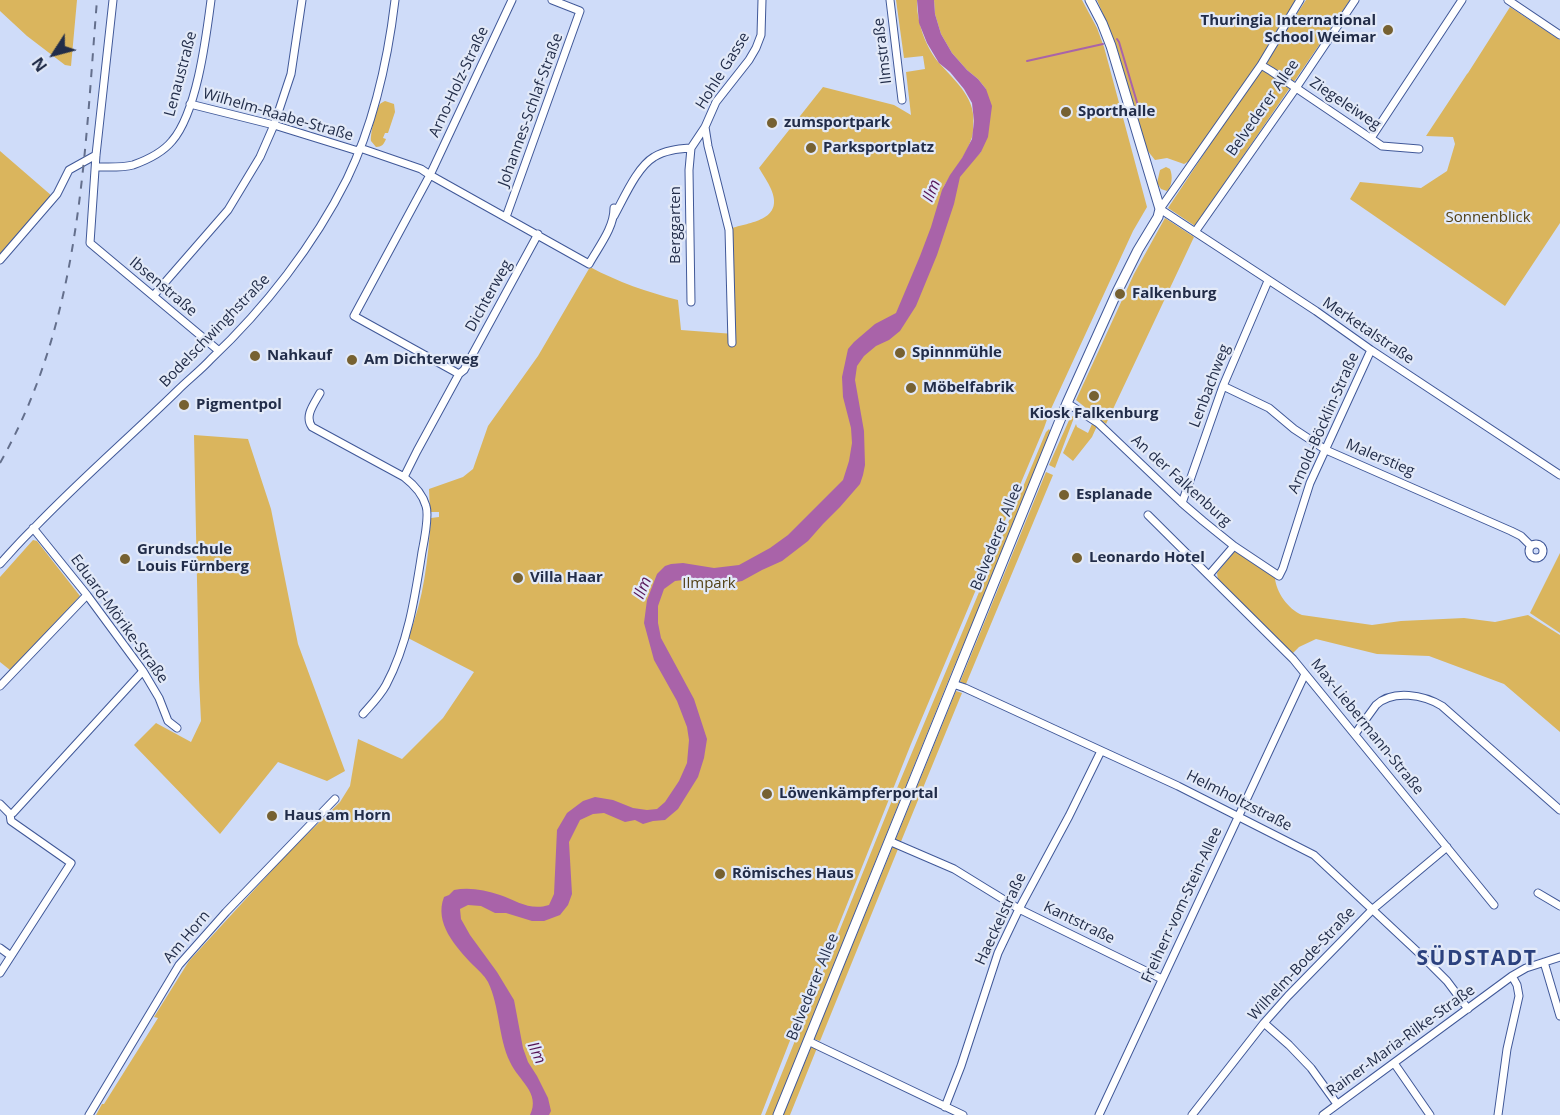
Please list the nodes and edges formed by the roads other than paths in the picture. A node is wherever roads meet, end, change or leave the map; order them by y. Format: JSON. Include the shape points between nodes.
{"nodes":[{"id":1,"x":113,"y":0,"type":"edge"},
{"id":2,"x":210,"y":0,"type":"edge"},
{"id":3,"x":302,"y":0,"type":"edge"},
{"id":4,"x":395,"y":0,"type":"edge"},
{"id":5,"x":512,"y":0,"type":"edge"},
{"id":6,"x":552,"y":0,"type":"edge"},
{"id":7,"x":762,"y":0,"type":"edge"},
{"id":8,"x":890,"y":0,"type":"edge"},
{"id":9,"x":1090,"y":0,"type":"edge"},
{"id":10,"x":1300,"y":0,"type":"edge"},
{"id":11,"x":1355,"y":0,"type":"edge"},
{"id":12,"x":1462,"y":0,"type":"edge"},
{"id":13,"x":1508,"y":0,"type":"edge"},
{"id":14,"x":1560,"y":35,"type":"edge"},
{"id":15,"x":1261,"y":65,"type":"junction"},
{"id":16,"x":1296,"y":88,"type":"junction"},
{"id":17,"x":902,"y":100,"type":"dead end"},
{"id":18,"x":190,"y":104,"type":"junction"},
{"id":19,"x":274,"y":125,"type":"junction"},
{"id":20,"x":705,"y":127,"type":"junction"},
{"id":21,"x":1371,"y":138,"type":"junction"},
{"id":22,"x":691,"y":148,"type":"junction"},
{"id":23,"x":359,"y":150,"type":"junction"},
{"id":24,"x":1419,"y":150,"type":"dead end"},
{"id":25,"x":96,"y":155,"type":"junction"},
{"id":26,"x":96,"y":167,"type":"junction"},
{"id":27,"x":430,"y":175,"type":"junction"},
{"id":28,"x":614,"y":208,"type":"dead end"},
{"id":29,"x":1160,"y":209,"type":"junction"},
{"id":30,"x":614,"y":216,"type":"junction"},
{"id":31,"x":506,"y":217,"type":"junction"},
{"id":32,"x":1195,"y":232,"type":"junction"},
{"id":33,"x":538,"y":234,"type":"junction"},
{"id":34,"x":0,"y":260,"type":"edge"},
{"id":35,"x":1268,"y":281,"type":"junction"},
{"id":36,"x":154,"y":295,"type":"junction"},
{"id":37,"x":691,"y":302,"type":"dead end"},
{"id":38,"x":732,"y":343,"type":"dead end"},
{"id":39,"x":1371,"y":350,"type":"junction"},
{"id":40,"x":219,"y":351,"type":"junction"},
{"id":41,"x":459,"y":374,"type":"junction"},
{"id":42,"x":1223,"y":386,"type":"junction"},
{"id":43,"x":320,"y":393,"type":"dead end"},
{"id":44,"x":1067,"y":403,"type":"junction"},
{"id":45,"x":1326,"y":450,"type":"junction"},
{"id":46,"x":1560,"y":475,"type":"edge"},
{"id":47,"x":404,"y":477,"type":"junction"},
{"id":48,"x":1182,"y":503,"type":"junction"},
{"id":49,"x":1148,"y":515,"type":"dead end"},
{"id":50,"x":33,"y":528,"type":"junction"},
{"id":51,"x":1234,"y":546,"type":"junction"},
{"id":52,"x":1531,"y":546,"type":"dead end"},
{"id":53,"x":0,"y":564,"type":"edge"},
{"id":54,"x":1209,"y":575,"type":"junction"},
{"id":55,"x":1279,"y":576,"type":"joint"},
{"id":56,"x":87,"y":595,"type":"junction"},
{"id":57,"x":143,"y":671,"type":"junction"},
{"id":58,"x":1305,"y":674,"type":"junction"},
{"id":59,"x":953,"y":684,"type":"junction"},
{"id":60,"x":0,"y":686,"type":"edge"},
{"id":61,"x":363,"y":714,"type":"dead end"},
{"id":62,"x":177,"y":728,"type":"dead end"},
{"id":63,"x":1355,"y":734,"type":"junction"},
{"id":64,"x":1101,"y":751,"type":"junction"},
{"id":65,"x":335,"y":799,"type":"dead end"},
{"id":66,"x":2,"y":805,"type":"edge"},
{"id":67,"x":1560,"y":810,"type":"edge"},
{"id":68,"x":10,"y":814,"type":"junction"},
{"id":69,"x":1240,"y":816,"type":"junction"},
{"id":70,"x":889,"y":841,"type":"junction"},
{"id":71,"x":1447,"y":847,"type":"junction"},
{"id":72,"x":1538,"y":893,"type":"dead end"},
{"id":73,"x":1494,"y":905,"type":"dead end"},
{"id":74,"x":1560,"y":906,"type":"edge"},
{"id":75,"x":1018,"y":909,"type":"junction"},
{"id":76,"x":1373,"y":909,"type":"junction"},
{"id":77,"x":0,"y":948,"type":"edge"},
{"id":78,"x":11,"y":956,"type":"junction"},
{"id":79,"x":1560,"y":957,"type":"edge"},
{"id":80,"x":1545,"y":962,"type":"junction"},
{"id":81,"x":0,"y":973,"type":"edge"},
{"id":82,"x":1512,"y":976,"type":"junction"},
{"id":83,"x":1162,"y":979,"type":"junction"},
{"id":84,"x":1468,"y":1009,"type":"junction"},
{"id":85,"x":1560,"y":1016,"type":"edge"},
{"id":86,"x":1264,"y":1023,"type":"junction"},
{"id":87,"x":808,"y":1041,"type":"junction"},
{"id":88,"x":1394,"y":1063,"type":"junction"},
{"id":89,"x":1337,"y":1104,"type":"junction"},
{"id":90,"x":945,"y":1107,"type":"junction"},
{"id":91,"x":89,"y":1115,"type":"edge"},
{"id":92,"x":778,"y":1115,"type":"edge"},
{"id":93,"x":963,"y":1115,"type":"edge"},
{"id":94,"x":1099,"y":1115,"type":"edge"},
{"id":95,"x":1192,"y":1115,"type":"edge"},
{"id":96,"x":1323,"y":1115,"type":"edge"},
{"id":97,"x":1430,"y":1115,"type":"edge"},
{"id":98,"x":1498,"y":1115,"type":"edge"}],
"edges":[{"from":1,"to":25,"type":"street"},
{"from":2,"to":18,"type":"street","name":"Lenaustraße","via":[[206,41]]},
{"from":3,"to":19,"type":"street","via":[[291,74]]},
{"from":4,"to":23,"type":"street","name":"Bodelschwinghstraße","via":[[388,47]]},
{"from":5,"to":27,"type":"street","name":"Arno-Holz-Straße"},
{"from":6,"to":31,"type":"street","name":"Johannes-Schlaf-Straße","via":[[580,11]]},
{"from":7,"to":20,"type":"street","name":"Hohle Gasse","via":[[761,35],[756,48],[717,102]]},
{"from":8,"to":17,"type":"street","name":"Ilmstraße"},
{"from":9,"to":29,"type":"street","via":[[1112,46]]},
{"from":10,"to":15,"type":"street","name":"Belvederer Allee"},
{"from":11,"to":16,"type":"street","name":"Belvederer Allee"},
{"from":12,"to":21,"type":"street"},
{"from":13,"to":14,"type":"street"},
{"from":15,"to":16,"type":"street","name":"Ziegeleiweg"},
{"from":15,"to":29,"type":"street","name":"Belvederer Allee"},
{"from":16,"to":21,"type":"street","name":"Ziegeleiweg"},
{"from":16,"to":32,"type":"street","name":"Belvederer Allee"},
{"from":18,"to":19,"type":"street","name":"Wilhelm-Raabe-Straße"},
{"from":18,"to":26,"type":"street","name":"Lenaustraße","via":[[177,134],[155,154],[127,166]]},
{"from":19,"to":23,"type":"street","name":"Wilhelm-Raabe-Straße"},
{"from":19,"to":36,"type":"street","via":[[228,210]]},
{"from":20,"to":22,"type":"street","name":"Hohle Gasse"},
{"from":20,"to":38,"type":"street","via":[[729,230]]},
{"from":21,"to":24,"type":"street","name":"Ziegeleiweg","via":[[1382,146]]},
{"from":22,"to":30,"type":"street","via":[[653,157],[640,170]]},
{"from":22,"to":37,"type":"street","name":"Berggarten"},
{"from":23,"to":27,"type":"street","name":"Wilhelm-Raabe-Straße","via":[[422,169]]},
{"from":23,"to":40,"type":"street","name":"Bodelschwinghstraße","via":[[326,216],[292,269]]},
{"from":25,"to":26,"type":"street"},
{"from":25,"to":34,"type":"street","via":[[69,170],[57,195]]},
{"from":26,"to":36,"type":"street","name":"Ibsenstraße","via":[[90,243]]},
{"from":27,"to":31,"type":"street","name":"Wilhelm-Raabe-Straße"},
{"from":27,"to":41,"type":"street","name":"Arno-Holz-Straße","via":[[354,316]]},
{"from":28,"to":30,"type":"street"},
{"from":29,"to":32,"type":"street","name":"Merketalstraße"},
{"from":29,"to":44,"type":"street","name":"Belvederer Allee"},
{"from":30,"to":33,"type":"street","via":[[589,264]]},
{"from":31,"to":33,"type":"street","name":"Wilhelm-Raabe-Straße"},
{"from":32,"to":35,"type":"street","name":"Merketalstraße"},
{"from":33,"to":41,"type":"street","name":"Dichterweg"},
{"from":35,"to":39,"type":"street","name":"Merketalstraße"},
{"from":35,"to":42,"type":"street","name":"Lenbachweg"},
{"from":36,"to":40,"type":"street","name":"Ibsenstraße"},
{"from":39,"to":45,"type":"street","name":"Arnold-Böcklin-Straße"},
{"from":39,"to":46,"type":"street","name":"Merketalstraße"},
{"from":40,"to":50,"type":"street","name":"Bodelschwinghstraße"},
{"from":41,"to":47,"type":"street","name":"Dichterweg"},
{"from":42,"to":45,"type":"street","name":"Malerstieg","via":[[1269,408]]},
{"from":42,"to":48,"type":"street","name":"Lenbachweg"},
{"from":43,"to":47,"type":"street","via":[[309,416],[312,427]]},
{"from":44,"to":48,"type":"street","name":"An der Falkenburg","via":[[1098,423]]},
{"from":44,"to":59,"type":"street","name":"Belvederer Allee"},
{"from":45,"to":52,"type":"street","name":"Malerstieg","via":[[1511,531]]},
{"from":45,"to":55,"type":"street","name":"Arnold-Böcklin-Straße"},
{"from":47,"to":61,"type":"street","via":[[427,506],[416,590],[407,636],[391,674]]},
{"from":48,"to":51,"type":"street","name":"An der Falkenburg"},
{"from":49,"to":54,"type":"street","name":"Max-Liebermann-Straße"},
{"from":50,"to":53,"type":"street","name":"Bodelschwinghstraße"},
{"from":50,"to":56,"type":"street","name":"Eduard-Mörike-Straße"},
{"from":51,"to":54,"type":"street"},
{"from":51,"to":55,"type":"street","name":"An der Falkenburg"},
{"from":54,"to":58,"type":"street","name":"Max-Liebermann-Straße"},
{"from":56,"to":57,"type":"street","name":"Eduard-Mörike-Straße"},
{"from":56,"to":60,"type":"street"},
{"from":57,"to":62,"type":"street","name":"Eduard-Mörike-Straße","via":[[168,721]]},
{"from":57,"to":68,"type":"street"},
{"from":58,"to":63,"type":"street","name":"Max-Liebermann-Straße"},
{"from":58,"to":69,"type":"street","name":"Freiherr-vom-Stein-Allee"},
{"from":59,"to":64,"type":"street","name":"Helmholtzstraße"},
{"from":59,"to":70,"type":"street","name":"Belvederer Allee"},
{"from":63,"to":67,"type":"street","via":[[1381,700],[1411,696],[1434,701]]},
{"from":63,"to":71,"type":"street","name":"Max-Liebermann-Straße"},
{"from":64,"to":69,"type":"street","name":"Helmholtzstraße"},
{"from":64,"to":75,"type":"street","name":"Haeckelstraße"},
{"from":65,"to":91,"type":"street","name":"Am Horn","via":[[179,965]]},
{"from":66,"to":68,"type":"street"},
{"from":68,"to":78,"type":"street","via":[[11,821],[70,863]]},
{"from":69,"to":76,"type":"street","name":"Helmholtzstraße","via":[[1314,855]]},
{"from":69,"to":83,"type":"street","name":"Freiherr-vom-Stein-Allee"},
{"from":70,"to":75,"type":"street","name":"Kantstraße","via":[[954,869]]},
{"from":70,"to":87,"type":"street","name":"Belvederer Allee"},
{"from":71,"to":73,"type":"street","name":"Max-Liebermann-Straße"},
{"from":71,"to":76,"type":"street","name":"Wilhelm-Bode-Straße"},
{"from":72,"to":74,"type":"street"},
{"from":75,"to":83,"type":"street","name":"Kantstraße"},
{"from":75,"to":90,"type":"street","name":"Haeckelstraße","via":[[990,974]]},
{"from":76,"to":84,"type":"street","name":"Helmholtzstraße","via":[[1447,981]]},
{"from":76,"to":86,"type":"street","name":"Wilhelm-Bode-Straße"},
{"from":77,"to":78,"type":"street"},
{"from":78,"to":81,"type":"street"},
{"from":79,"to":80,"type":"street","name":"Rainer-Maria-Rilke-Straße"},
{"from":80,"to":82,"type":"street","name":"Rainer-Maria-Rilke-Straße"},
{"from":80,"to":85,"type":"street"},
{"from":82,"to":84,"type":"street","name":"Rainer-Maria-Rilke-Straße"},
{"from":82,"to":98,"type":"street","via":[[1519,996]]},
{"from":83,"to":94,"type":"street","name":"Freiherr-vom-Stein-Allee"},
{"from":84,"to":88,"type":"street","name":"Rainer-Maria-Rilke-Straße"},
{"from":86,"to":89,"type":"street","via":[[1311,1068]]},
{"from":86,"to":95,"type":"street","name":"Wilhelm-Bode-Straße"},
{"from":87,"to":90,"type":"street"},
{"from":87,"to":92,"type":"street","name":"Belvederer Allee"},
{"from":88,"to":89,"type":"street","name":"Rainer-Maria-Rilke-Straße"},
{"from":88,"to":97,"type":"street"},
{"from":89,"to":96,"type":"street","name":"Rainer-Maria-Rilke-Straße"},
{"from":90,"to":93,"type":"street"}]}
